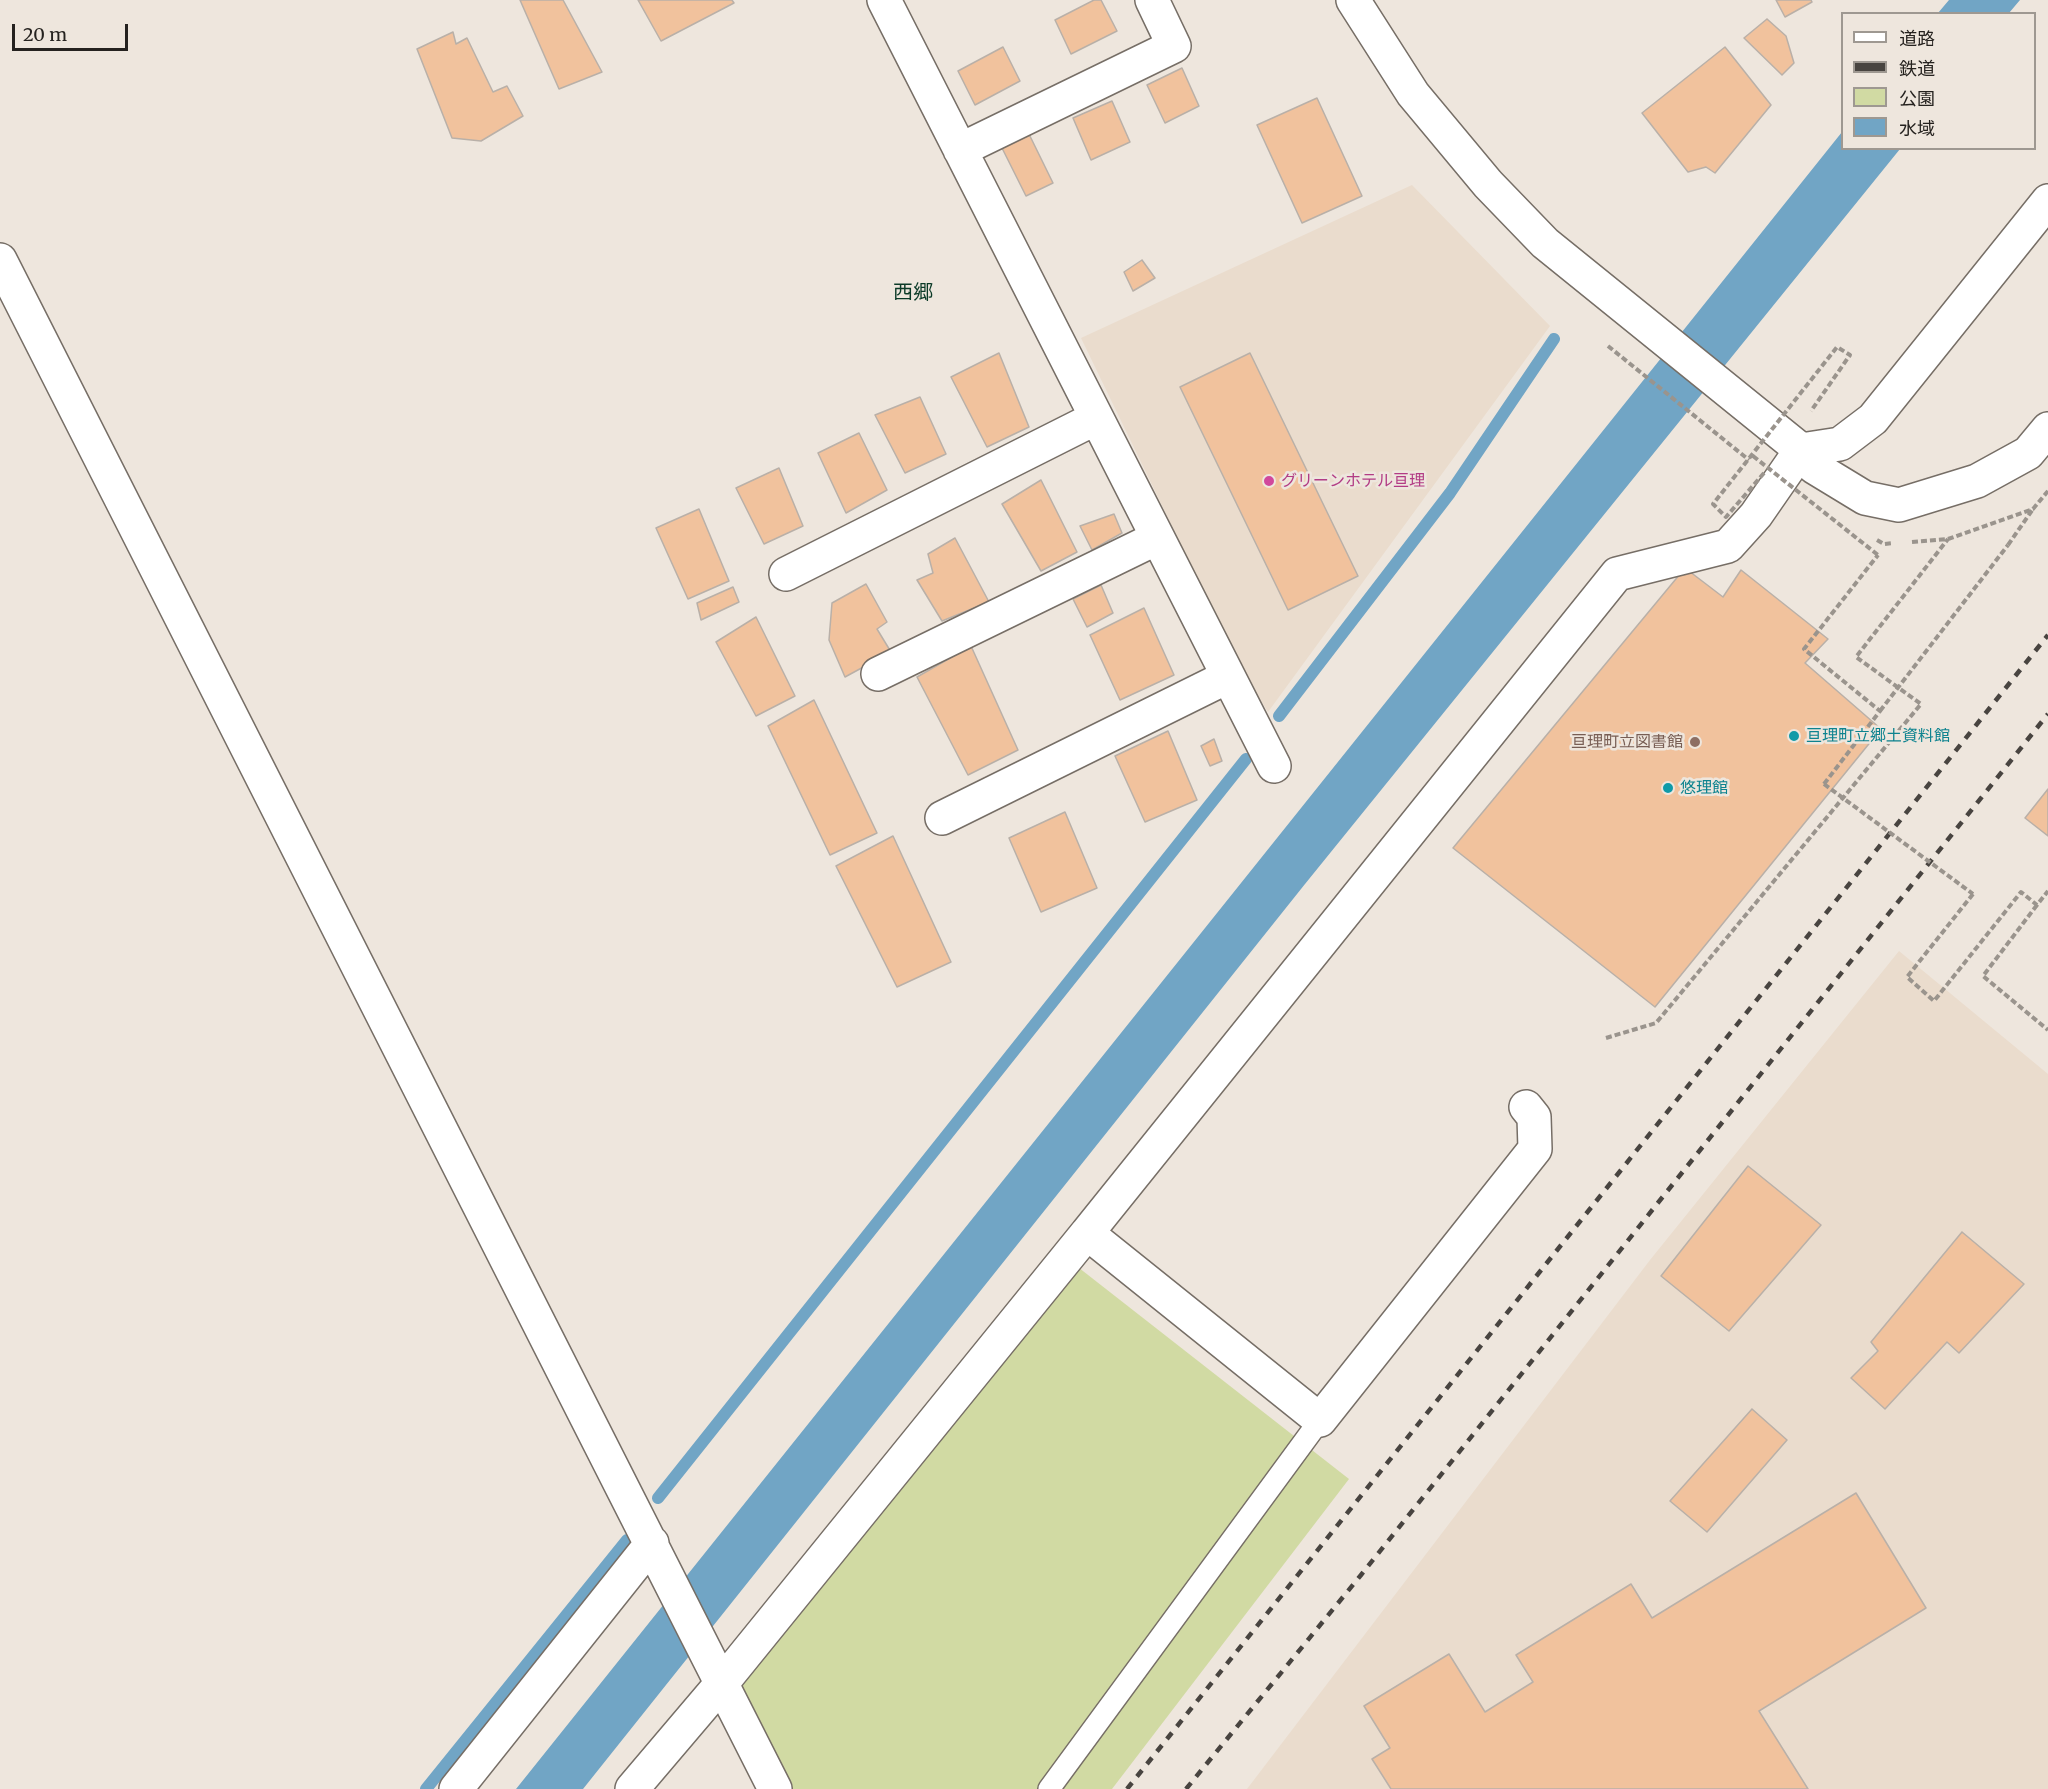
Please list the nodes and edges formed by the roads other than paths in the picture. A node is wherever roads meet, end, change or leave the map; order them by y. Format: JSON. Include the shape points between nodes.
{"nodes":[{"id":1,"x":1152,"y":0,"type":"edge"},
{"id":2,"x":1353,"y":0,"type":"edge"},
{"id":3,"x":891,"y":2,"type":"edge"},
{"id":4,"x":960,"y":150,"type":"junction"},
{"id":5,"x":2048,"y":201,"type":"edge"},
{"id":6,"x":0,"y":260,"type":"edge"},
{"id":7,"x":1096,"y":418,"type":"junction"},
{"id":8,"x":2048,"y":429,"type":"edge"},
{"id":9,"x":1800,"y":450,"type":"junction"},
{"id":10,"x":1157,"y":538,"type":"junction"},
{"id":11,"x":786,"y":574,"type":"dead end"},
{"id":12,"x":878,"y":674,"type":"dead end"},
{"id":13,"x":1227,"y":676,"type":"junction"},
{"id":14,"x":1274,"y":766,"type":"dead end"},
{"id":15,"x":942,"y":818,"type":"dead end"},
{"id":16,"x":1526,"y":1107,"type":"dead end"},
{"id":17,"x":1087,"y":1233,"type":"junction"},
{"id":18,"x":1320,"y":1420,"type":"junction"},
{"id":19,"x":657,"y":1553,"type":"junction"},
{"id":20,"x":714,"y":1669,"type":"junction"},
{"id":21,"x":456,"y":1789,"type":"edge"},
{"id":22,"x":632,"y":1789,"type":"edge"},
{"id":23,"x":776,"y":1789,"type":"edge"},
{"id":24,"x":1049,"y":1789,"type":"edge"}],
"edges":[{"from":1,"to":4,"type":"street","via":[[1174,46]]},
{"from":2,"to":9,"type":"street","via":[[1413,94],[1488,184],[1545,243]]},
{"from":3,"to":4,"type":"street"},
{"from":4,"to":7,"type":"street"},
{"from":5,"to":9,"type":"street","via":[[1873,419],[1840,444]]},
{"from":6,"to":19,"type":"street"},
{"from":7,"to":10,"type":"street"},
{"from":7,"to":11,"type":"street"},
{"from":8,"to":9,"type":"street","via":[[2028,453],[1977,481],[1899,505],[1865,498],[1814,467]]},
{"from":9,"to":17,"type":"street","via":[[1756,515],[1728,546],[1617,574]]},
{"from":10,"to":12,"type":"street"},
{"from":10,"to":13,"type":"street"},
{"from":13,"to":14,"type":"street"},
{"from":13,"to":15,"type":"street"},
{"from":16,"to":18,"type":"street","via":[[1534,1117],[1535,1149]]},
{"from":17,"to":18,"type":"street"},
{"from":17,"to":20,"type":"street"},
{"from":18,"to":24,"type":"lane"},
{"from":19,"to":20,"type":"street"},
{"from":19,"to":21,"type":"street"},
{"from":20,"to":22,"type":"street"},
{"from":20,"to":23,"type":"street"}]}
